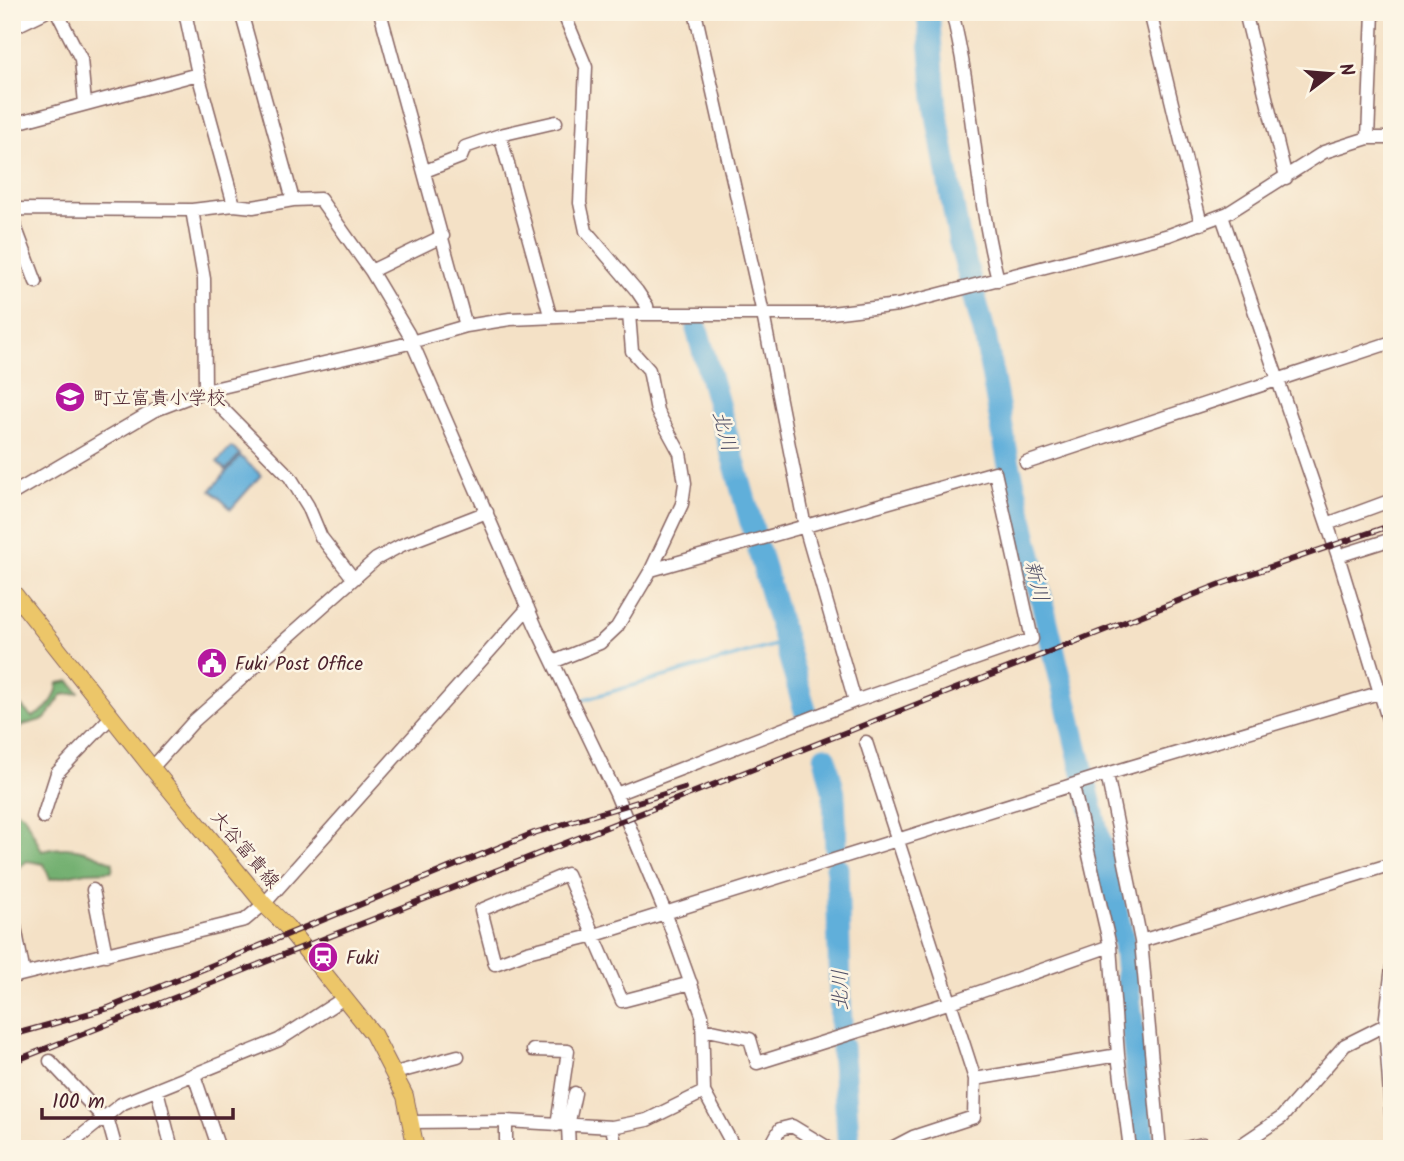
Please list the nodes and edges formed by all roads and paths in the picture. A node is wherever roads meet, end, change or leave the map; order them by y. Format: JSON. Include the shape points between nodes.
{"nodes":[{"id":1,"x":45,"y":12,"type":"edge"},
{"id":2,"x":57,"y":12,"type":"edge"},
{"id":3,"x":185,"y":12,"type":"edge"},
{"id":4,"x":241,"y":12,"type":"edge"},
{"id":5,"x":380,"y":12,"type":"edge"},
{"id":6,"x":563,"y":12,"type":"edge"},
{"id":7,"x":695,"y":12,"type":"edge"},
{"id":8,"x":952,"y":12,"type":"edge"},
{"id":9,"x":1150,"y":12,"type":"edge"},
{"id":10,"x":1245,"y":12,"type":"edge"},
{"id":11,"x":1373,"y":12,"type":"edge"},
{"id":12,"x":12,"y":28,"type":"edge"},
{"id":13,"x":198,"y":74,"type":"junction"},
{"id":14,"x":85,"y":104,"type":"junction"},
{"id":15,"x":556,"y":122,"type":"dead end"},
{"id":16,"x":12,"y":124,"type":"edge"},
{"id":17,"x":500,"y":135,"type":"junction"},
{"id":18,"x":1368,"y":138,"type":"junction"},
{"id":19,"x":1392,"y":138,"type":"edge"},
{"id":20,"x":425,"y":171,"type":"junction"},
{"id":21,"x":1286,"y":178,"type":"junction"},
{"id":22,"x":293,"y":200,"type":"junction"},
{"id":23,"x":234,"y":205,"type":"junction"},
{"id":24,"x":12,"y":209,"type":"edge"},
{"id":25,"x":192,"y":210,"type":"junction"},
{"id":26,"x":1222,"y":216,"type":"junction"},
{"id":27,"x":12,"y":218,"type":"edge"},
{"id":28,"x":1201,"y":224,"type":"junction"},
{"id":29,"x":443,"y":236,"type":"junction"},
{"id":30,"x":371,"y":271,"type":"junction"},
{"id":31,"x":994,"y":281,"type":"junction"},
{"id":32,"x":36,"y":282,"type":"dead end"},
{"id":33,"x":629,"y":314,"type":"junction"},
{"id":34,"x":648,"y":314,"type":"junction"},
{"id":35,"x":550,"y":315,"type":"junction"},
{"id":36,"x":763,"y":315,"type":"junction"},
{"id":37,"x":466,"y":326,"type":"junction"},
{"id":38,"x":411,"y":342,"type":"junction"},
{"id":39,"x":1392,"y":342,"type":"edge"},
{"id":40,"x":1277,"y":382,"type":"junction"},
{"id":41,"x":205,"y":391,"type":"junction"},
{"id":42,"x":1026,"y":463,"type":"dead end"},
{"id":43,"x":12,"y":494,"type":"edge"},
{"id":44,"x":1392,"y":500,"type":"edge"},
{"id":45,"x":487,"y":512,"type":"junction"},
{"id":46,"x":1327,"y":524,"type":"junction"},
{"id":47,"x":805,"y":527,"type":"junction"},
{"id":48,"x":1392,"y":539,"type":"edge"},
{"id":49,"x":1338,"y":556,"type":"junction"},
{"id":50,"x":651,"y":570,"type":"junction"},
{"id":51,"x":353,"y":578,"type":"junction"},
{"id":52,"x":12,"y":591,"type":"edge"},
{"id":53,"x":528,"y":608,"type":"junction"},
{"id":54,"x":553,"y":663,"type":"junction"},
{"id":55,"x":1386,"y":691,"type":"edge"},
{"id":56,"x":855,"y":701,"type":"junction"},
{"id":57,"x":111,"y":717,"type":"junction"},
{"id":58,"x":1392,"y":732,"type":"edge"},
{"id":59,"x":866,"y":742,"type":"dead end"},
{"id":60,"x":152,"y":768,"type":"junction"},
{"id":61,"x":1107,"y":774,"type":"junction"},
{"id":62,"x":1073,"y":786,"type":"junction"},
{"id":63,"x":616,"y":794,"type":"junction"},
{"id":64,"x":43,"y":817,"type":"dead end"},
{"id":65,"x":899,"y":840,"type":"junction"},
{"id":66,"x":1392,"y":864,"type":"edge"},
{"id":67,"x":93,"y":890,"type":"dead end"},
{"id":68,"x":264,"y":904,"type":"junction"},
{"id":69,"x":12,"y":911,"type":"edge"},
{"id":70,"x":665,"y":912,"type":"junction"},
{"id":71,"x":594,"y":935,"type":"junction"},
{"id":72,"x":1141,"y":941,"type":"junction"},
{"id":73,"x":1110,"y":946,"type":"junction"},
{"id":74,"x":106,"y":955,"type":"junction"},
{"id":75,"x":1392,"y":967,"type":"edge"},
{"id":76,"x":18,"y":976,"type":"edge"},
{"id":77,"x":691,"y":983,"type":"junction"},
{"id":78,"x":344,"y":998,"type":"junction"},
{"id":79,"x":951,"y":1002,"type":"junction"},
{"id":80,"x":1385,"y":1025,"type":"junction"},
{"id":81,"x":703,"y":1029,"type":"junction"},
{"id":82,"x":533,"y":1050,"type":"dead end"},
{"id":83,"x":1118,"y":1055,"type":"junction"},
{"id":84,"x":458,"y":1056,"type":"dead end"},
{"id":85,"x":50,"y":1061,"type":"dead end"},
{"id":86,"x":395,"y":1073,"type":"junction"},
{"id":87,"x":194,"y":1074,"type":"junction"},
{"id":88,"x":975,"y":1079,"type":"junction"},
{"id":89,"x":156,"y":1090,"type":"junction"},
{"id":90,"x":704,"y":1092,"type":"junction"},
{"id":91,"x":575,"y":1093,"type":"dead end"},
{"id":92,"x":104,"y":1118,"type":"junction"},
{"id":93,"x":506,"y":1121,"type":"junction"},
{"id":94,"x":411,"y":1122,"type":"junction"},
{"id":95,"x":1392,"y":1125,"type":"edge"},
{"id":96,"x":563,"y":1126,"type":"junction"},
{"id":97,"x":612,"y":1128,"type":"junction"},
{"id":98,"x":65,"y":1149,"type":"edge"},
{"id":99,"x":116,"y":1149,"type":"edge"},
{"id":100,"x":172,"y":1149,"type":"edge"},
{"id":101,"x":219,"y":1149,"type":"edge"},
{"id":102,"x":416,"y":1149,"type":"edge"},
{"id":103,"x":506,"y":1149,"type":"edge"},
{"id":104,"x":569,"y":1149,"type":"edge"},
{"id":105,"x":616,"y":1149,"type":"edge"},
{"id":106,"x":735,"y":1149,"type":"edge"},
{"id":107,"x":769,"y":1149,"type":"edge"},
{"id":108,"x":830,"y":1149,"type":"edge"},
{"id":109,"x":890,"y":1149,"type":"edge"},
{"id":110,"x":1130,"y":1149,"type":"edge"},
{"id":111,"x":1160,"y":1149,"type":"edge"},
{"id":112,"x":1180,"y":1149,"type":"edge"},
{"id":113,"x":1209,"y":1149,"type":"edge"},
{"id":114,"x":1235,"y":1149,"type":"edge"}],
"edges":[{"from":1,"to":12,"type":"street"},
{"from":2,"to":14,"type":"street","via":[[81,59]]},
{"from":3,"to":13,"type":"street"},
{"from":4,"to":22,"type":"street"},
{"from":5,"to":20,"type":"street"},
{"from":6,"to":34,"type":"street","via":[[586,67],[580,203],[586,231],[637,291]]},
{"from":7,"to":36,"type":"street"},
{"from":8,"to":31,"type":"street","via":[[964,60],[978,191]]},
{"from":9,"to":28,"type":"street"},
{"from":10,"to":21,"type":"street"},
{"from":11,"to":18,"type":"street"},
{"from":13,"to":14,"type":"street"},
{"from":13,"to":23,"type":"street"},
{"from":14,"to":16,"type":"street"},
{"from":15,"to":17,"type":"street"},
{"from":17,"to":20,"type":"street","via":[[465,147],[461,156]]},
{"from":17,"to":35,"type":"street"},
{"from":18,"to":19,"type":"street"},
{"from":18,"to":21,"type":"street","via":[[1324,152]]},
{"from":20,"to":29,"type":"street"},
{"from":21,"to":26,"type":"street"},
{"from":22,"to":23,"type":"street","via":[[253,207]]},
{"from":22,"to":30,"type":"street","via":[[320,199]]},
{"from":23,"to":25,"type":"street"},
{"from":24,"to":25,"type":"street"},
{"from":25,"to":41,"type":"street","via":[[204,279]]},
{"from":26,"to":28,"type":"street"},
{"from":26,"to":40,"type":"street"},
{"from":27,"to":32,"type":"street"},
{"from":28,"to":31,"type":"street"},
{"from":29,"to":30,"type":"street"},
{"from":29,"to":37,"type":"street"},
{"from":30,"to":38,"type":"street"},
{"from":31,"to":36,"type":"street","via":[[898,305]]},
{"from":33,"to":34,"type":"street"},
{"from":33,"to":35,"type":"street"},
{"from":33,"to":50,"type":"street","via":[[632,351],[649,370],[657,411],[680,453],[685,483],[682,504]]},
{"from":34,"to":36,"type":"street"},
{"from":35,"to":37,"type":"street"},
{"from":36,"to":47,"type":"street"},
{"from":37,"to":38,"type":"street"},
{"from":38,"to":41,"type":"street"},
{"from":38,"to":45,"type":"street"},
{"from":39,"to":40,"type":"street"},
{"from":40,"to":42,"type":"street"},
{"from":40,"to":46,"type":"street"},
{"from":41,"to":43,"type":"street","via":[[153,411]]},
{"from":41,"to":51,"type":"street","via":[[290,477],[321,537]]},
{"from":44,"to":46,"type":"street"},
{"from":45,"to":51,"type":"street","via":[[402,545]]},
{"from":45,"to":53,"type":"street"},
{"from":46,"to":49,"type":"street"},
{"from":47,"to":50,"type":"street"},
{"from":47,"to":56,"type":"street"},
{"from":47,"to":56,"type":"street","via":[[995,472],[1032,639]]},
{"from":48,"to":49,"type":"street"},
{"from":49,"to":55,"type":"street"},
{"from":50,"to":54,"type":"street","via":[[617,627],[600,643]]},
{"from":51,"to":60,"type":"street","via":[[194,721]]},
{"from":52,"to":57,"type":"main road","name":"大谷富貴線"},
{"from":53,"to":54,"type":"street"},
{"from":53,"to":68,"type":"street"},
{"from":54,"to":63,"type":"street"},
{"from":55,"to":58,"type":"street"},
{"from":55,"to":61,"type":"street"},
{"from":56,"to":63,"type":"street"},
{"from":57,"to":60,"type":"main road","name":"大谷富貴線"},
{"from":57,"to":64,"type":"street","via":[[57,773]]},
{"from":59,"to":65,"type":"street"},
{"from":60,"to":68,"type":"main road","name":"大谷富貴線"},
{"from":61,"to":62,"type":"street"},
{"from":61,"to":72,"type":"street"},
{"from":62,"to":65,"type":"street"},
{"from":62,"to":73,"type":"street"},
{"from":63,"to":70,"type":"street"},
{"from":65,"to":70,"type":"street"},
{"from":65,"to":79,"type":"street"},
{"from":66,"to":72,"type":"street"},
{"from":67,"to":74,"type":"street"},
{"from":68,"to":74,"type":"street","via":[[245,920]]},
{"from":68,"to":78,"type":"main road","name":"大谷富貴線"},
{"from":69,"to":76,"type":"street"},
{"from":70,"to":71,"type":"street"},
{"from":70,"to":77,"type":"street"},
{"from":71,"to":71,"type":"street","via":[[567,874],[481,910],[495,964]]},
{"from":71,"to":77,"type":"street","via":[[622,1001]]},
{"from":72,"to":111,"type":"street"},
{"from":73,"to":79,"type":"street"},
{"from":73,"to":83,"type":"street"},
{"from":74,"to":76,"type":"street"},
{"from":75,"to":80,"type":"street"},
{"from":77,"to":81,"type":"street"},
{"from":78,"to":86,"type":"main road","name":"大谷富貴線","via":[[373,1034]]},
{"from":78,"to":87,"type":"street","via":[[279,1040]]},
{"from":79,"to":81,"type":"street","via":[[757,1063],[750,1040]]},
{"from":79,"to":88,"type":"street"},
{"from":80,"to":95,"type":"street"},
{"from":80,"to":114,"type":"street","via":[[1345,1045],[1281,1118]]},
{"from":81,"to":90,"type":"street"},
{"from":82,"to":96,"type":"street","via":[[568,1051]]},
{"from":83,"to":88,"type":"street"},
{"from":83,"to":110,"type":"street"},
{"from":84,"to":86,"type":"street"},
{"from":85,"to":92,"type":"street"},
{"from":86,"to":94,"type":"main road","name":"大谷富貴線"},
{"from":87,"to":89,"type":"street"},
{"from":87,"to":101,"type":"street"},
{"from":88,"to":109,"type":"street","via":[[974,1117]]},
{"from":89,"to":92,"type":"street","via":[[121,1104]]},
{"from":89,"to":100,"type":"street"},
{"from":90,"to":97,"type":"street","via":[[647,1120]]},
{"from":90,"to":106,"type":"street"},
{"from":91,"to":96,"type":"street"},
{"from":92,"to":98,"type":"street"},
{"from":92,"to":99,"type":"street"},
{"from":93,"to":94,"type":"street"},
{"from":93,"to":96,"type":"street"},
{"from":93,"to":103,"type":"street"},
{"from":94,"to":102,"type":"main road","name":"大谷富貴線"},
{"from":96,"to":97,"type":"street"},
{"from":96,"to":104,"type":"street"},
{"from":97,"to":105,"type":"street"},
{"from":107,"to":108,"type":"street","via":[[780,1129],[792,1126]]},
{"from":112,"to":113,"type":"street","via":[[1203,1144]]}]}
